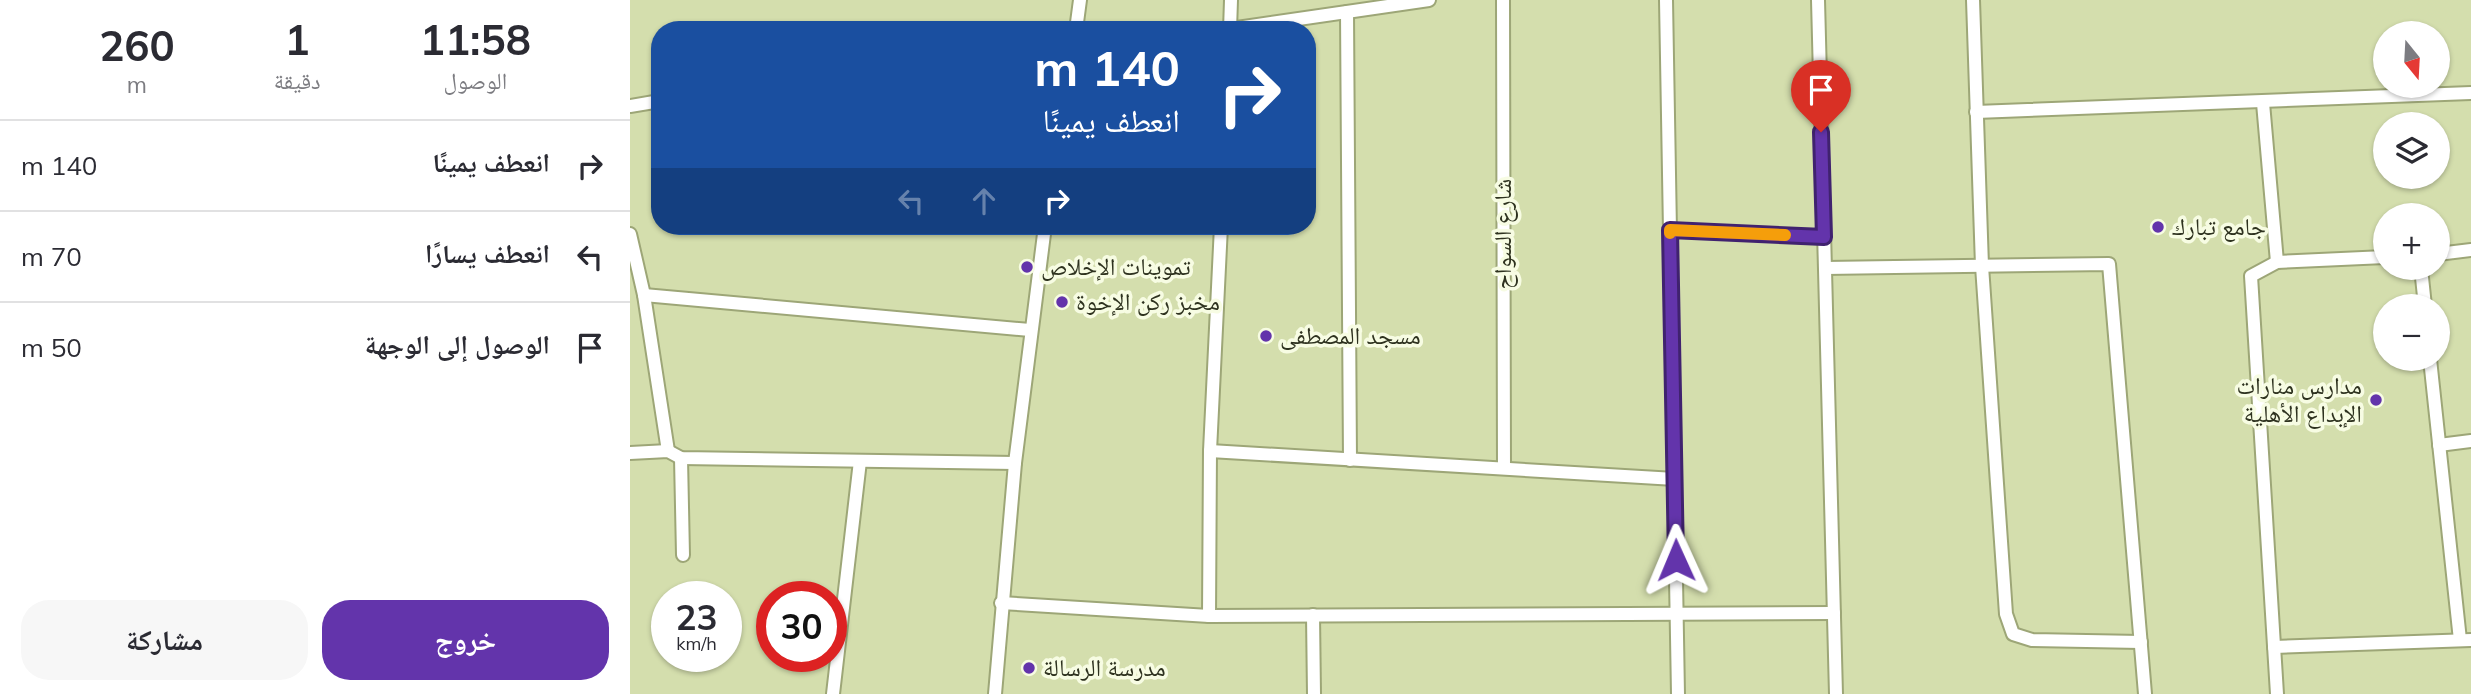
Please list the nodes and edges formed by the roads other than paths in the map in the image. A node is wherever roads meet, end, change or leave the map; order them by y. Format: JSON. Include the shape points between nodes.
{"nodes":[{"id":1,"x":1080,"y":0,"type":"edge"},
{"id":2,"x":1231,"y":0,"type":"edge"},
{"id":3,"x":1429,"y":0,"type":"edge"},
{"id":4,"x":1503,"y":0,"type":"edge"},
{"id":5,"x":1666,"y":0,"type":"edge"},
{"id":6,"x":1818,"y":0,"type":"edge"},
{"id":7,"x":1973,"y":0,"type":"edge"},
{"id":8,"x":1347,"y":12,"type":"junction"},
{"id":9,"x":1077,"y":21,"type":"edge"},
{"id":10,"x":1230,"y":21,"type":"edge"},
{"id":11,"x":1285,"y":21,"type":"edge"},
{"id":12,"x":2471,"y":93,"type":"edge"},
{"id":13,"x":651,"y":103,"type":"edge"},
{"id":14,"x":2263,"y":103,"type":"junction"},
{"id":15,"x":630,"y":106,"type":"edge"},
{"id":16,"x":1976,"y":112,"type":"junction"},
{"id":17,"x":1670,"y":230,"type":"junction"},
{"id":18,"x":630,"y":234,"type":"edge"},
{"id":19,"x":1044,"y":235,"type":"edge"},
{"id":20,"x":1221,"y":235,"type":"edge"},
{"id":21,"x":1824,"y":237,"type":"junction"},
{"id":22,"x":2471,"y":250,"type":"edge"},
{"id":23,"x":2450,"y":253,"type":"edge"},
{"id":24,"x":2373,"y":258,"type":"edge"},
{"id":25,"x":2277,"y":262,"type":"junction"},
{"id":26,"x":1982,"y":266,"type":"junction"},
{"id":27,"x":1825,"y":268,"type":"junction"},
{"id":28,"x":644,"y":295,"type":"junction"},
{"id":29,"x":1030,"y":330,"type":"junction"},
{"id":30,"x":2431,"y":371,"type":"edge"},
{"id":31,"x":2471,"y":441,"type":"edge"},
{"id":32,"x":2440,"y":445,"type":"junction"},
{"id":33,"x":668,"y":451,"type":"junction"},
{"id":34,"x":1210,"y":451,"type":"junction"},
{"id":35,"x":630,"y":453,"type":"edge"},
{"id":36,"x":681,"y":458,"type":"junction"},
{"id":37,"x":1350,"y":460,"type":"junction"},
{"id":38,"x":860,"y":461,"type":"junction"},
{"id":39,"x":1015,"y":463,"type":"junction"},
{"id":40,"x":1504,"y":468,"type":"junction"},
{"id":41,"x":1675,"y":479,"type":"junction"},
{"id":42,"x":683,"y":555,"type":"dead end"},
{"id":43,"x":1001,"y":603,"type":"junction"},
{"id":44,"x":1834,"y":613,"type":"junction"},
{"id":45,"x":1313,"y":615,"type":"junction"},
{"id":46,"x":1677,"y":615,"type":"junction"},
{"id":47,"x":1209,"y":616,"type":"junction"},
{"id":48,"x":2465,"y":640,"type":"edge"},
{"id":49,"x":2141,"y":642,"type":"junction"},
{"id":50,"x":2274,"y":647,"type":"junction"},
{"id":51,"x":833,"y":694,"type":"edge"},
{"id":52,"x":995,"y":694,"type":"edge"},
{"id":53,"x":1314,"y":694,"type":"edge"},
{"id":54,"x":1678,"y":694,"type":"edge"},
{"id":55,"x":1836,"y":694,"type":"edge"},
{"id":56,"x":2145,"y":694,"type":"edge"},
{"id":57,"x":2277,"y":694,"type":"edge"}],
"edges":[{"from":1,"to":9,"type":"street"},
{"from":2,"to":10,"type":"street"},
{"from":3,"to":8,"type":"street"},
{"from":4,"to":40,"type":"street","name":"شارع السواح"},
{"from":5,"to":17,"type":"street"},
{"from":6,"to":21,"type":"street"},
{"from":7,"to":16,"type":"street"},
{"from":8,"to":11,"type":"street"},
{"from":8,"to":37,"type":"street"},
{"from":12,"to":14,"type":"street"},
{"from":13,"to":15,"type":"street"},
{"from":14,"to":16,"type":"street"},
{"from":14,"to":25,"type":"street"},
{"from":16,"to":26,"type":"street"},
{"from":17,"to":21,"type":"street"},
{"from":17,"to":41,"type":"street"},
{"from":18,"to":28,"type":"street"},
{"from":19,"to":29,"type":"street"},
{"from":20,"to":34,"type":"street"},
{"from":21,"to":27,"type":"street"},
{"from":22,"to":23,"type":"street"},
{"from":24,"to":25,"type":"street"},
{"from":25,"to":50,"type":"street","via":[[2251,276]]},
{"from":26,"to":27,"type":"street"},
{"from":26,"to":49,"type":"street","via":[[2006,614],[2013,634],[2032,640]]},
{"from":26,"to":49,"type":"street","via":[[2109,264]]},
{"from":27,"to":44,"type":"street"},
{"from":28,"to":29,"type":"street"},
{"from":28,"to":33,"type":"street"},
{"from":29,"to":39,"type":"street"},
{"from":30,"to":32,"type":"street"},
{"from":31,"to":32,"type":"street"},
{"from":32,"to":48,"type":"street"},
{"from":33,"to":35,"type":"street"},
{"from":33,"to":36,"type":"street"},
{"from":34,"to":37,"type":"street"},
{"from":34,"to":47,"type":"street"},
{"from":36,"to":38,"type":"street"},
{"from":36,"to":42,"type":"street"},
{"from":37,"to":40,"type":"street"},
{"from":38,"to":39,"type":"street"},
{"from":38,"to":51,"type":"street"},
{"from":39,"to":43,"type":"street"},
{"from":40,"to":41,"type":"street"},
{"from":41,"to":46,"type":"street"},
{"from":43,"to":47,"type":"street"},
{"from":43,"to":52,"type":"street"},
{"from":44,"to":46,"type":"street"},
{"from":44,"to":55,"type":"street"},
{"from":45,"to":46,"type":"street"},
{"from":45,"to":47,"type":"street"},
{"from":45,"to":53,"type":"street"},
{"from":46,"to":54,"type":"street"},
{"from":48,"to":50,"type":"street"},
{"from":49,"to":56,"type":"street"},
{"from":50,"to":57,"type":"street"}]}
